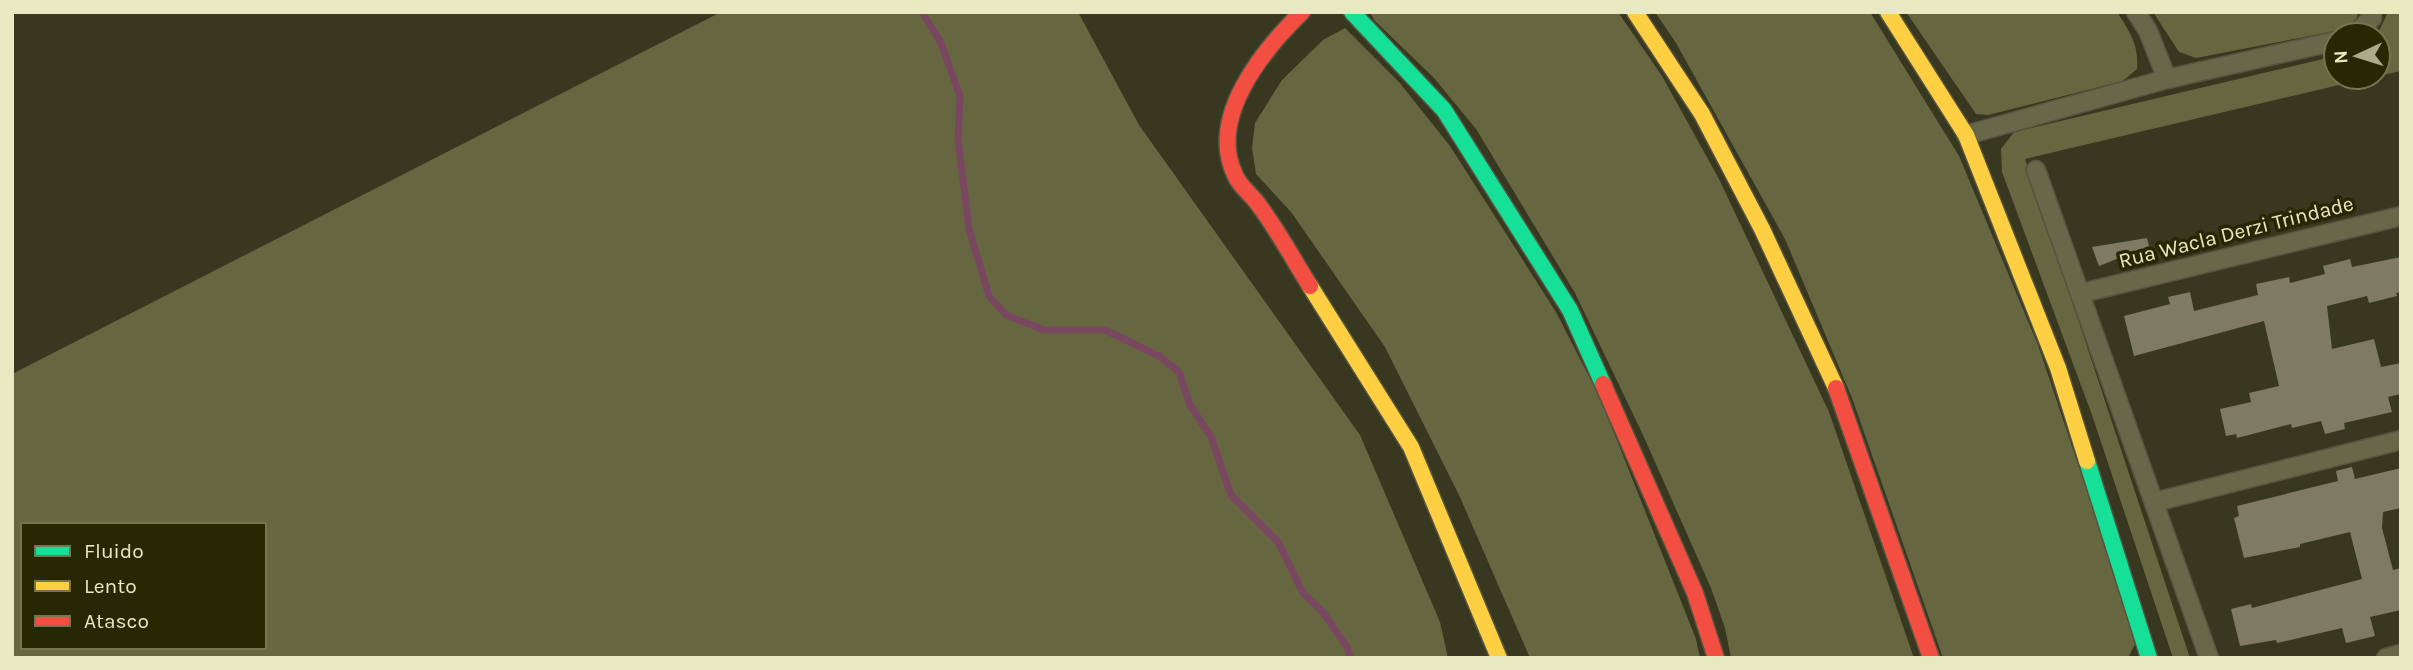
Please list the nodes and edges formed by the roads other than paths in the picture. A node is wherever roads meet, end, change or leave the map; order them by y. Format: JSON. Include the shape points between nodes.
{"nodes":[{"id":1,"x":1302,"y":12,"type":"edge"},
{"id":2,"x":1352,"y":12,"type":"edge"},
{"id":3,"x":1635,"y":12,"type":"edge"},
{"id":4,"x":1888,"y":12,"type":"edge"},
{"id":5,"x":2136,"y":12,"type":"edge"},
{"id":6,"x":2322,"y":44,"type":"edge"},
{"id":7,"x":2167,"y":79,"type":"junction"},
{"id":8,"x":1966,"y":135,"type":"junction"},
{"id":9,"x":2036,"y":170,"type":"dead end"},
{"id":10,"x":2401,"y":216,"type":"edge"},
{"id":11,"x":2082,"y":293,"type":"junction"},
{"id":12,"x":2401,"y":440,"type":"edge"},
{"id":13,"x":2155,"y":502,"type":"junction"},
{"id":14,"x":2401,"y":654,"type":"edge"},
{"id":15,"x":1499,"y":658,"type":"edge"},
{"id":16,"x":1716,"y":658,"type":"edge"},
{"id":17,"x":1931,"y":658,"type":"edge"},
{"id":18,"x":2149,"y":658,"type":"edge"},
{"id":19,"x":2209,"y":658,"type":"edge"},
{"id":20,"x":2386,"y":658,"type":"edge"}],
"edges":[{"from":1,"to":15,"type":"street","via":[[1251,68],[1229,119],[1233,173],[1259,205],[1411,447]]},
{"from":2,"to":16,"type":"street","via":[[1444,110],[1570,310],[1695,593]]},
{"from":3,"to":17,"type":"street","via":[[1702,114],[1834,384]]},
{"from":4,"to":8,"type":"street"},
{"from":5,"to":7,"type":"street"},
{"from":6,"to":7,"type":"street"},
{"from":7,"to":8,"type":"street"},
{"from":8,"to":18,"type":"street","via":[[2058,368]]},
{"from":9,"to":11,"type":"street"},
{"from":10,"to":11,"type":"street","name":"Rua Wacla Derzi Trindade"},
{"from":11,"to":13,"type":"street"},
{"from":12,"to":13,"type":"street"},
{"from":13,"to":19,"type":"street"},
{"from":14,"to":20,"type":"street"}]}
